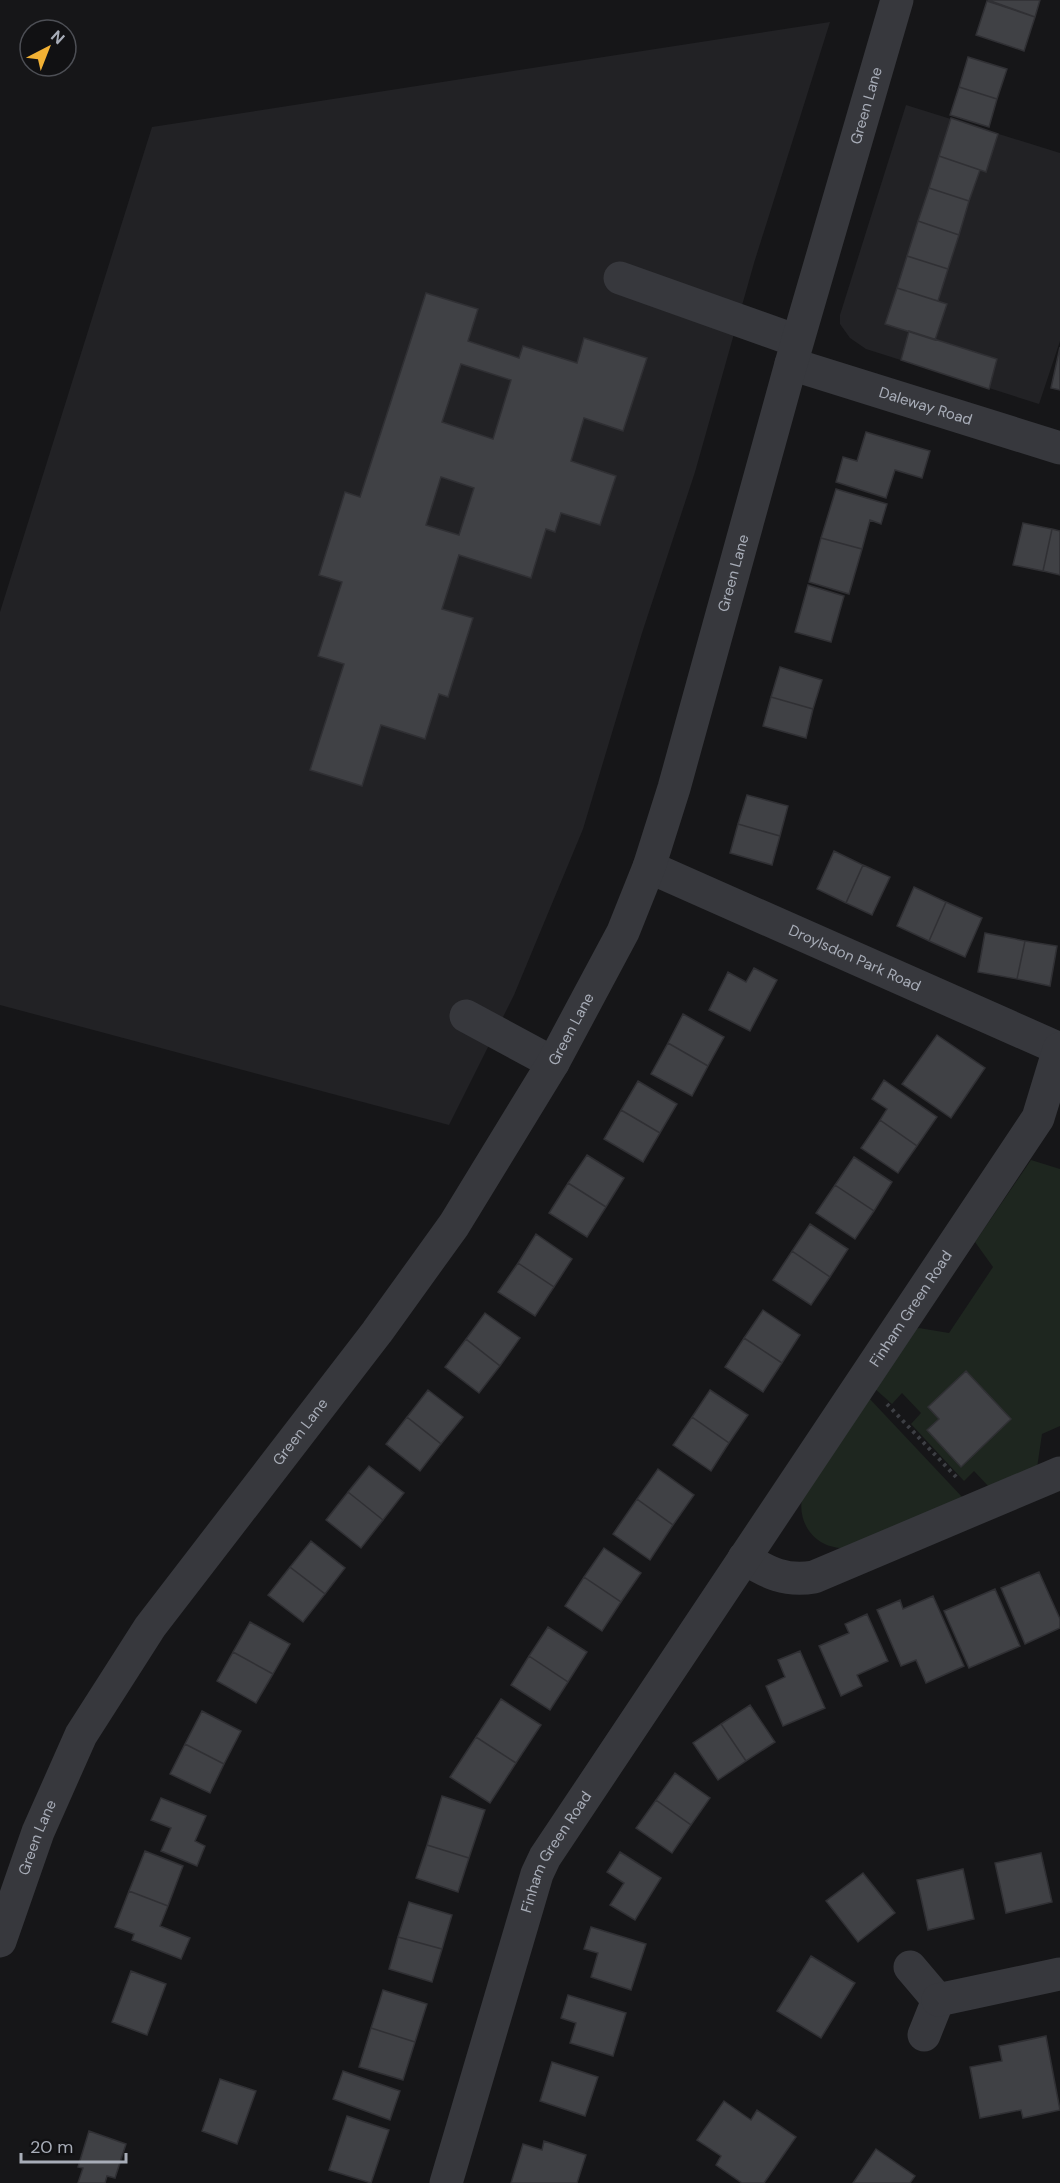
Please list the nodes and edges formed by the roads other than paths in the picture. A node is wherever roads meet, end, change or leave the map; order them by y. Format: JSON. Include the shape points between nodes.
{"nodes":[{"id":1,"x":897,"y":0,"type":"edge"},
{"id":2,"x":620,"y":278,"type":"dead end"},
{"id":3,"x":794,"y":352,"type":"junction"},
{"id":4,"x":1060,"y":447,"type":"edge"},
{"id":5,"x":649,"y":867,"type":"junction"},
{"id":6,"x":466,"y":1016,"type":"dead end"},
{"id":7,"x":1060,"y":1049,"type":"edge"},
{"id":8,"x":553,"y":1064,"type":"junction"},
{"id":9,"x":1049,"y":1125,"type":"edge"},
{"id":10,"x":1060,"y":1473,"type":"edge"},
{"id":11,"x":744,"y":1558,"type":"junction"},
{"id":12,"x":0,"y":1941,"type":"edge"},
{"id":13,"x":910,"y":1967,"type":"dead end"},
{"id":14,"x":1060,"y":1974,"type":"edge"},
{"id":15,"x":938,"y":2000,"type":"junction"},
{"id":16,"x":924,"y":2035,"type":"dead end"},
{"id":17,"x":446,"y":2183,"type":"edge"}],
"edges":[{"from":1,"to":3,"type":"street","name":"Green Lane"},
{"from":2,"to":3,"type":"street","name":"Daleway Road"},
{"from":3,"to":4,"type":"street","name":"Daleway Road"},
{"from":3,"to":5,"type":"street","name":"Green Lane"},
{"from":5,"to":7,"type":"street","name":"Droylsdon Park Road"},
{"from":5,"to":8,"type":"street","name":"Green Lane","via":[[623,932]]},
{"from":6,"to":8,"type":"street"},
{"from":7,"to":9,"type":"street","name":"Finham Green Road"},
{"from":8,"to":12,"type":"street","name":"Green Lane","via":[[454,1225],[377,1332],[150,1626],[81,1735],[38,1832]]},
{"from":9,"to":11,"type":"street","name":"Finham Green Road","via":[[863,1379]]},
{"from":10,"to":11,"type":"street","via":[[814,1576],[797,1580],[780,1577]]},
{"from":11,"to":17,"type":"street","name":"Finham Green Road","via":[[545,1857]]},
{"from":13,"to":15,"type":"street"},
{"from":14,"to":15,"type":"street"},
{"from":15,"to":16,"type":"street"}]}
